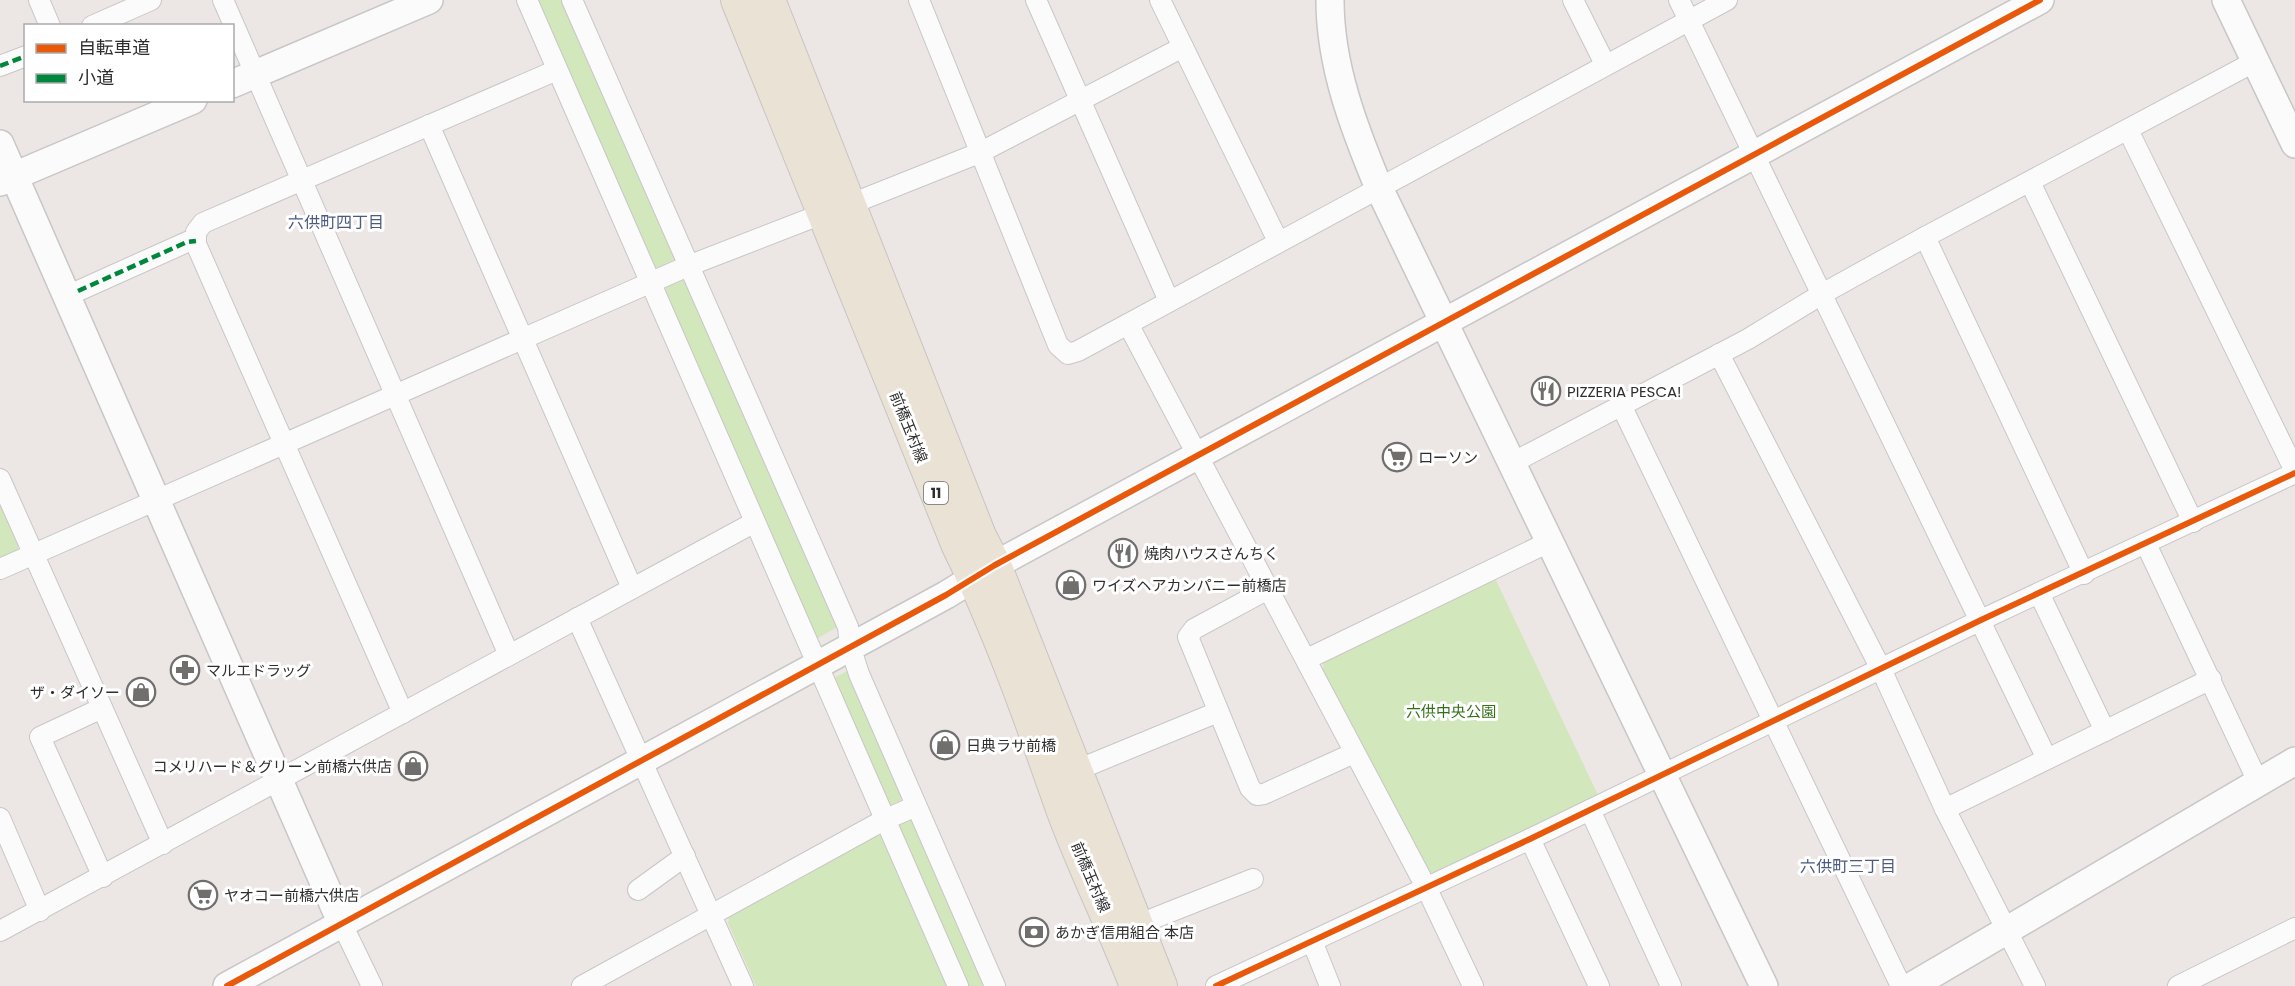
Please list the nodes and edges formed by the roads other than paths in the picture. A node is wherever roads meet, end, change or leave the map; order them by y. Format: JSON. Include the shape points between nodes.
{"nodes":[{"id":1,"x":39,"y":0,"type":"edge"},
{"id":2,"x":223,"y":0,"type":"edge"},
{"id":3,"x":429,"y":0,"type":"edge"},
{"id":4,"x":526,"y":0,"type":"edge"},
{"id":5,"x":572,"y":0,"type":"edge"},
{"id":6,"x":737,"y":0,"type":"edge"},
{"id":7,"x":769,"y":0,"type":"edge"},
{"id":8,"x":919,"y":0,"type":"edge"},
{"id":9,"x":1036,"y":0,"type":"edge"},
{"id":10,"x":1160,"y":0,"type":"edge"},
{"id":11,"x":1330,"y":0,"type":"edge"},
{"id":12,"x":1573,"y":0,"type":"edge"},
{"id":13,"x":1679,"y":0,"type":"edge"},
{"id":14,"x":1727,"y":0,"type":"edge"},
{"id":15,"x":2040,"y":0,"type":"edge"},
{"id":16,"x":2226,"y":0,"type":"edge"},
{"id":17,"x":139,"y":2,"type":"edge"},
{"id":18,"x":1689,"y":19,"type":"junction"},
{"id":19,"x":49,"y":24,"type":"edge"},
{"id":20,"x":96,"y":24,"type":"edge"},
{"id":21,"x":229,"y":24,"type":"edge"},
{"id":22,"x":234,"y":43,"type":"edge"},
{"id":23,"x":1183,"y":47,"type":"junction"},
{"id":24,"x":24,"y":57,"type":"edge"},
{"id":25,"x":2254,"y":62,"type":"junction"},
{"id":26,"x":1605,"y":64,"type":"junction"},
{"id":27,"x":0,"y":66,"type":"edge"},
{"id":28,"x":557,"y":70,"type":"junction"},
{"id":29,"x":243,"y":79,"type":"edge"},
{"id":30,"x":1081,"y":101,"type":"junction"},
{"id":31,"x":188,"y":102,"type":"edge"},
{"id":32,"x":429,"y":125,"type":"junction"},
{"id":33,"x":2128,"y":130,"type":"junction"},
{"id":34,"x":0,"y":144,"type":"edge"},
{"id":35,"x":2295,"y":144,"type":"edge"},
{"id":36,"x":979,"y":153,"type":"junction"},
{"id":37,"x":1753,"y":153,"type":"junction"},
{"id":38,"x":7,"y":179,"type":"edge"},
{"id":39,"x":300,"y":181,"type":"junction"},
{"id":40,"x":2030,"y":182,"type":"junction"},
{"id":41,"x":1379,"y":188,"type":"junction"},
{"id":42,"x":837,"y":209,"type":"junction"},
{"id":43,"x":1925,"y":237,"type":"junction"},
{"id":44,"x":196,"y":241,"type":"junction"},
{"id":45,"x":1278,"y":241,"type":"junction"},
{"id":46,"x":688,"y":266,"type":"junction"},
{"id":47,"x":650,"y":283,"type":"junction"},
{"id":48,"x":78,"y":291,"type":"dead end"},
{"id":49,"x":1822,"y":294,"type":"junction"},
{"id":50,"x":1169,"y":301,"type":"junction"},
{"id":51,"x":1444,"y":321,"type":"junction"},
{"id":52,"x":1128,"y":324,"type":"junction"},
{"id":53,"x":523,"y":340,"type":"junction"},
{"id":54,"x":1719,"y":354,"type":"junction"},
{"id":55,"x":395,"y":396,"type":"junction"},
{"id":56,"x":1621,"y":405,"type":"junction"},
{"id":57,"x":285,"y":445,"type":"junction"},
{"id":58,"x":1196,"y":455,"type":"junction"},
{"id":59,"x":1512,"y":463,"type":"junction"},
{"id":60,"x":2295,"y":472,"type":"edge"},
{"id":61,"x":0,"y":479,"type":"edge"},
{"id":62,"x":156,"y":501,"type":"junction"},
{"id":63,"x":754,"y":522,"type":"junction"},
{"id":64,"x":2193,"y":522,"type":"junction"},
{"id":65,"x":1550,"y":542,"type":"junction"},
{"id":66,"x":2146,"y":544,"type":"junction"},
{"id":67,"x":34,"y":555,"type":"junction"},
{"id":68,"x":0,"y":569,"type":"edge"},
{"id":69,"x":984,"y":571,"type":"junction"},
{"id":70,"x":2084,"y":574,"type":"junction"},
{"id":71,"x":632,"y":588,"type":"junction"},
{"id":72,"x":1268,"y":589,"type":"junction"},
{"id":73,"x":2039,"y":593,"type":"junction"},
{"id":74,"x":577,"y":618,"type":"junction"},
{"id":75,"x":1981,"y":620,"type":"junction"},
{"id":76,"x":850,"y":646,"type":"junction"},
{"id":77,"x":509,"y":655,"type":"junction"},
{"id":78,"x":1307,"y":659,"type":"junction"},
{"id":79,"x":817,"y":664,"type":"junction"},
{"id":80,"x":1881,"y":669,"type":"junction"},
{"id":81,"x":2211,"y":680,"type":"junction"},
{"id":82,"x":102,"y":708,"type":"junction"},
{"id":83,"x":1218,"y":712,"type":"junction"},
{"id":84,"x":403,"y":713,"type":"junction"},
{"id":85,"x":1773,"y":721,"type":"junction"},
{"id":86,"x":2105,"y":731,"type":"junction"},
{"id":87,"x":1354,"y":753,"type":"junction"},
{"id":88,"x":2047,"y":759,"type":"junction"},
{"id":89,"x":642,"y":760,"type":"junction"},
{"id":90,"x":2295,"y":761,"type":"edge"},
{"id":91,"x":1077,"y":770,"type":"junction"},
{"id":92,"x":1663,"y":775,"type":"junction"},
{"id":93,"x":279,"y":781,"type":"junction"},
{"id":94,"x":2259,"y":784,"type":"junction"},
{"id":95,"x":916,"y":806,"type":"junction"},
{"id":96,"x":1590,"y":810,"type":"junction"},
{"id":97,"x":1945,"y":810,"type":"junction"},
{"id":98,"x":0,"y":818,"type":"edge"},
{"id":99,"x":884,"y":820,"type":"junction"},
{"id":100,"x":1530,"y":839,"type":"junction"},
{"id":101,"x":163,"y":844,"type":"junction"},
{"id":102,"x":685,"y":856,"type":"junction"},
{"id":103,"x":103,"y":877,"type":"junction"},
{"id":104,"x":1253,"y":879,"type":"dead end"},
{"id":105,"x":1426,"y":887,"type":"junction"},
{"id":106,"x":638,"y":890,"type":"dead end"},
{"id":107,"x":40,"y":911,"type":"junction"},
{"id":108,"x":711,"y":915,"type":"junction"},
{"id":109,"x":342,"y":924,"type":"junction"},
{"id":110,"x":1137,"y":926,"type":"junction"},
{"id":111,"x":2295,"y":928,"type":"edge"},
{"id":112,"x":2007,"y":930,"type":"junction"},
{"id":113,"x":0,"y":931,"type":"edge"},
{"id":114,"x":1311,"y":941,"type":"junction"},
{"id":115,"x":227,"y":986,"type":"edge"},
{"id":116,"x":372,"y":986,"type":"edge"},
{"id":117,"x":582,"y":986,"type":"edge"},
{"id":118,"x":743,"y":986,"type":"edge"},
{"id":119,"x":958,"y":986,"type":"edge"},
{"id":120,"x":995,"y":986,"type":"edge"},
{"id":121,"x":1136,"y":986,"type":"edge"},
{"id":122,"x":1161,"y":986,"type":"edge"},
{"id":123,"x":1216,"y":986,"type":"edge"},
{"id":124,"x":1330,"y":986,"type":"edge"},
{"id":125,"x":1473,"y":986,"type":"edge"},
{"id":126,"x":1599,"y":986,"type":"edge"},
{"id":127,"x":1671,"y":986,"type":"edge"},
{"id":128,"x":1764,"y":986,"type":"edge"},
{"id":129,"x":1901,"y":986,"type":"edge"},
{"id":130,"x":1912,"y":986,"type":"edge"},
{"id":131,"x":2035,"y":986,"type":"edge"},
{"id":132,"x":2178,"y":986,"type":"edge"}],
"edges":[{"from":1,"to":19,"type":"street"},
{"from":2,"to":21,"type":"street"},
{"from":3,"to":29,"type":"street"},
{"from":4,"to":28,"type":"street"},
{"from":5,"to":46,"type":"street"},
{"from":6,"to":42,"type":"main road","name":"前橋玉村線","number":"11"},
{"from":7,"to":42,"type":"main road","name":"前橋玉村線","number":"11"},
{"from":8,"to":36,"type":"street"},
{"from":9,"to":30,"type":"street"},
{"from":10,"to":23,"type":"street"},
{"from":11,"to":41,"type":"street","via":[[1343,88]]},
{"from":12,"to":26,"type":"street"},
{"from":13,"to":18,"type":"street"},
{"from":14,"to":18,"type":"street"},
{"from":15,"to":37,"type":"street"},
{"from":16,"to":25,"type":"street"},
{"from":17,"to":20,"type":"street"},
{"from":18,"to":26,"type":"street"},
{"from":18,"to":37,"type":"street"},
{"from":22,"to":29,"type":"street"},
{"from":23,"to":30,"type":"street"},
{"from":23,"to":45,"type":"street"},
{"from":24,"to":27,"type":"street"},
{"from":25,"to":33,"type":"street"},
{"from":25,"to":35,"type":"street"},
{"from":26,"to":41,"type":"street"},
{"from":28,"to":32,"type":"street"},
{"from":28,"to":47,"type":"street"},
{"from":29,"to":39,"type":"street"},
{"from":30,"to":36,"type":"street"},
{"from":30,"to":50,"type":"street"},
{"from":31,"to":38,"type":"street"},
{"from":32,"to":39,"type":"street"},
{"from":32,"to":53,"type":"street"},
{"from":33,"to":40,"type":"street"},
{"from":33,"to":60,"type":"street"},
{"from":34,"to":38,"type":"street"},
{"from":36,"to":42,"type":"street"},
{"from":36,"to":52,"type":"street","via":[[1060,350],[1068,354],[1078,351]]},
{"from":37,"to":49,"type":"street"},
{"from":37,"to":51,"type":"street","via":[[1672,201]]},
{"from":38,"to":62,"type":"street"},
{"from":39,"to":44,"type":"street","via":[[203,223],[196,232]]},
{"from":39,"to":55,"type":"street"},
{"from":40,"to":43,"type":"street"},
{"from":40,"to":64,"type":"street"},
{"from":41,"to":45,"type":"street"},
{"from":41,"to":51,"type":"street"},
{"from":42,"to":46,"type":"street"},
{"from":42,"to":69,"type":"main road","name":"前橋玉村線","number":"11","via":[[980,536]]},
{"from":43,"to":49,"type":"street"},
{"from":43,"to":70,"type":"street"},
{"from":44,"to":48,"type":"street"},
{"from":44,"to":57,"type":"street"},
{"from":45,"to":50,"type":"street"},
{"from":46,"to":47,"type":"street"},
{"from":46,"to":76,"type":"street","via":[[848,627]]},
{"from":47,"to":53,"type":"street"},
{"from":47,"to":63,"type":"street"},
{"from":49,"to":54,"type":"street"},
{"from":49,"to":75,"type":"street"},
{"from":50,"to":52,"type":"street"},
{"from":51,"to":58,"type":"street"},
{"from":51,"to":59,"type":"street"},
{"from":52,"to":58,"type":"street"},
{"from":53,"to":55,"type":"street"},
{"from":53,"to":71,"type":"street"},
{"from":54,"to":56,"type":"street"},
{"from":54,"to":80,"type":"street"},
{"from":55,"to":57,"type":"street"},
{"from":55,"to":77,"type":"street"},
{"from":56,"to":59,"type":"street"},
{"from":56,"to":85,"type":"street"},
{"from":57,"to":62,"type":"street"},
{"from":57,"to":84,"type":"street"},
{"from":58,"to":69,"type":"street"},
{"from":58,"to":72,"type":"street"},
{"from":59,"to":65,"type":"street"},
{"from":60,"to":64,"type":"street"},
{"from":61,"to":67,"type":"street"},
{"from":62,"to":67,"type":"street"},
{"from":62,"to":93,"type":"street"},
{"from":63,"to":71,"type":"street"},
{"from":63,"to":79,"type":"street"},
{"from":64,"to":66,"type":"street"},
{"from":65,"to":78,"type":"street"},
{"from":65,"to":92,"type":"street"},
{"from":66,"to":70,"type":"street"},
{"from":66,"to":81,"type":"street"},
{"from":67,"to":68,"type":"street"},
{"from":67,"to":82,"type":"street"},
{"from":69,"to":76,"type":"street"},
{"from":69,"to":91,"type":"main road","name":"前橋玉村線","number":"11"},
{"from":69,"to":121,"type":"main road","name":"前橋玉村線","number":"11","via":[[1063,810]]},
{"from":70,"to":73,"type":"street"},
{"from":71,"to":74,"type":"street"},
{"from":72,"to":78,"type":"street"},
{"from":72,"to":83,"type":"street","via":[[1190,632],[1189,642]]},
{"from":73,"to":75,"type":"street"},
{"from":73,"to":86,"type":"street"},
{"from":74,"to":77,"type":"street"},
{"from":74,"to":89,"type":"street"},
{"from":75,"to":80,"type":"street"},
{"from":75,"to":88,"type":"street"},
{"from":76,"to":79,"type":"street"},
{"from":76,"to":95,"type":"street"},
{"from":77,"to":84,"type":"street"},
{"from":78,"to":87,"type":"street"},
{"from":79,"to":89,"type":"street"},
{"from":79,"to":99,"type":"street"},
{"from":80,"to":85,"type":"street"},
{"from":80,"to":97,"type":"street"},
{"from":81,"to":86,"type":"street"},
{"from":81,"to":94,"type":"street"},
{"from":82,"to":101,"type":"street"},
{"from":82,"to":103,"type":"street","via":[[40,737]]},
{"from":83,"to":87,"type":"street","via":[[1250,788],[1257,795]]},
{"from":83,"to":91,"type":"street"},
{"from":84,"to":93,"type":"street"},
{"from":85,"to":92,"type":"street"},
{"from":85,"to":129,"type":"street"},
{"from":86,"to":88,"type":"street"},
{"from":87,"to":105,"type":"street"},
{"from":88,"to":97,"type":"street"},
{"from":89,"to":102,"type":"street"},
{"from":89,"to":109,"type":"street"},
{"from":90,"to":94,"type":"street"},
{"from":91,"to":110,"type":"main road","name":"前橋玉村線","number":"11"},
{"from":92,"to":96,"type":"street"},
{"from":92,"to":128,"type":"street"},
{"from":93,"to":101,"type":"street"},
{"from":93,"to":109,"type":"street"},
{"from":94,"to":112,"type":"street"},
{"from":95,"to":99,"type":"street"},
{"from":95,"to":120,"type":"street"},
{"from":96,"to":100,"type":"street"},
{"from":96,"to":127,"type":"street"},
{"from":97,"to":112,"type":"street"},
{"from":98,"to":107,"type":"street"},
{"from":99,"to":108,"type":"street"},
{"from":99,"to":119,"type":"street"},
{"from":100,"to":105,"type":"street"},
{"from":100,"to":126,"type":"street"},
{"from":101,"to":103,"type":"street"},
{"from":102,"to":106,"type":"street"},
{"from":102,"to":108,"type":"street"},
{"from":103,"to":107,"type":"street"},
{"from":104,"to":110,"type":"street"},
{"from":105,"to":114,"type":"street"},
{"from":105,"to":125,"type":"street"},
{"from":107,"to":113,"type":"street"},
{"from":108,"to":117,"type":"street"},
{"from":108,"to":118,"type":"street"},
{"from":109,"to":115,"type":"street"},
{"from":109,"to":116,"type":"street"},
{"from":110,"to":122,"type":"main road","name":"前橋玉村線","number":"11"},
{"from":111,"to":132,"type":"street"},
{"from":112,"to":130,"type":"street"},
{"from":112,"to":131,"type":"street"},
{"from":114,"to":123,"type":"street"},
{"from":114,"to":124,"type":"street"}]}
